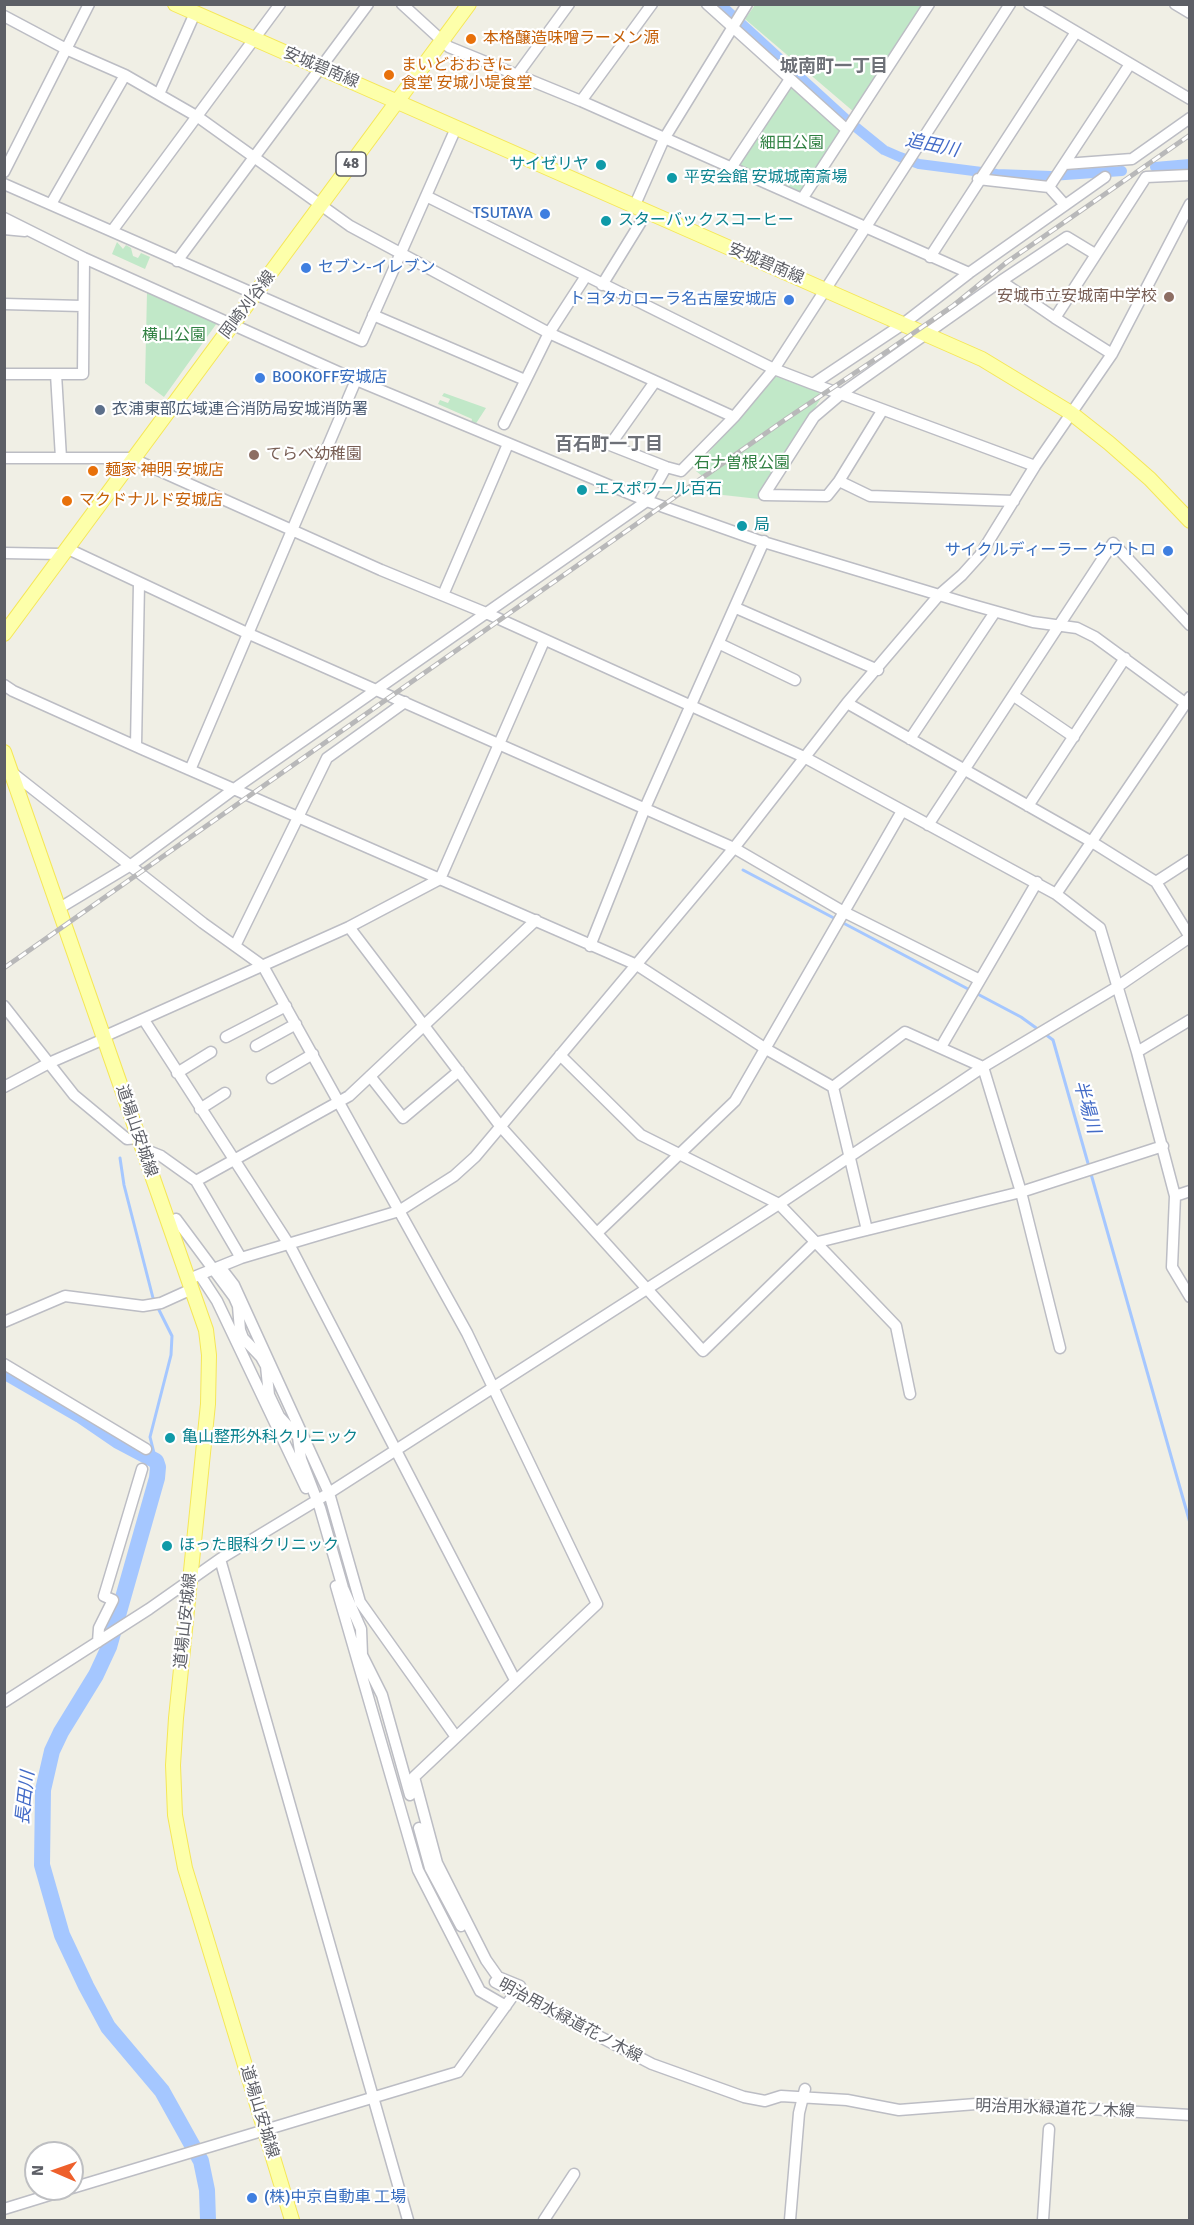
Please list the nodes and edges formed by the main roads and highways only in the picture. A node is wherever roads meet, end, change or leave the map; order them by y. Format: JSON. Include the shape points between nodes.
{"nodes":[{"id":1,"x":175,"y":4,"type":"edge"},
{"id":2,"x":469,"y":4,"type":"edge"},
{"id":3,"x":396,"y":100,"type":"junction"},
{"id":4,"x":1190,"y":521,"type":"edge"},
{"id":5,"x":4,"y":634,"type":"edge"},
{"id":6,"x":4,"y":752,"type":"edge"},
{"id":7,"x":292,"y":2220,"type":"edge"}],
"edges":[{"from":1,"to":3,"type":"main road","name":"安城碧南線"},
{"from":2,"to":3,"type":"main road","name":"岡崎刈谷線","number":"48"},
{"from":3,"to":4,"type":"main road","name":"安城碧南線","via":[[982,359],[1071,413],[1150,479]]},
{"from":3,"to":5,"type":"main road","name":"岡崎刈谷線","number":"48","via":[[322,206],[131,458]]},
{"from":6,"to":7,"type":"main road","name":"道場山安城線","via":[[139,1143],[193,1281],[206,1330],[208,1404],[173,1765],[177,1837]]}]}
